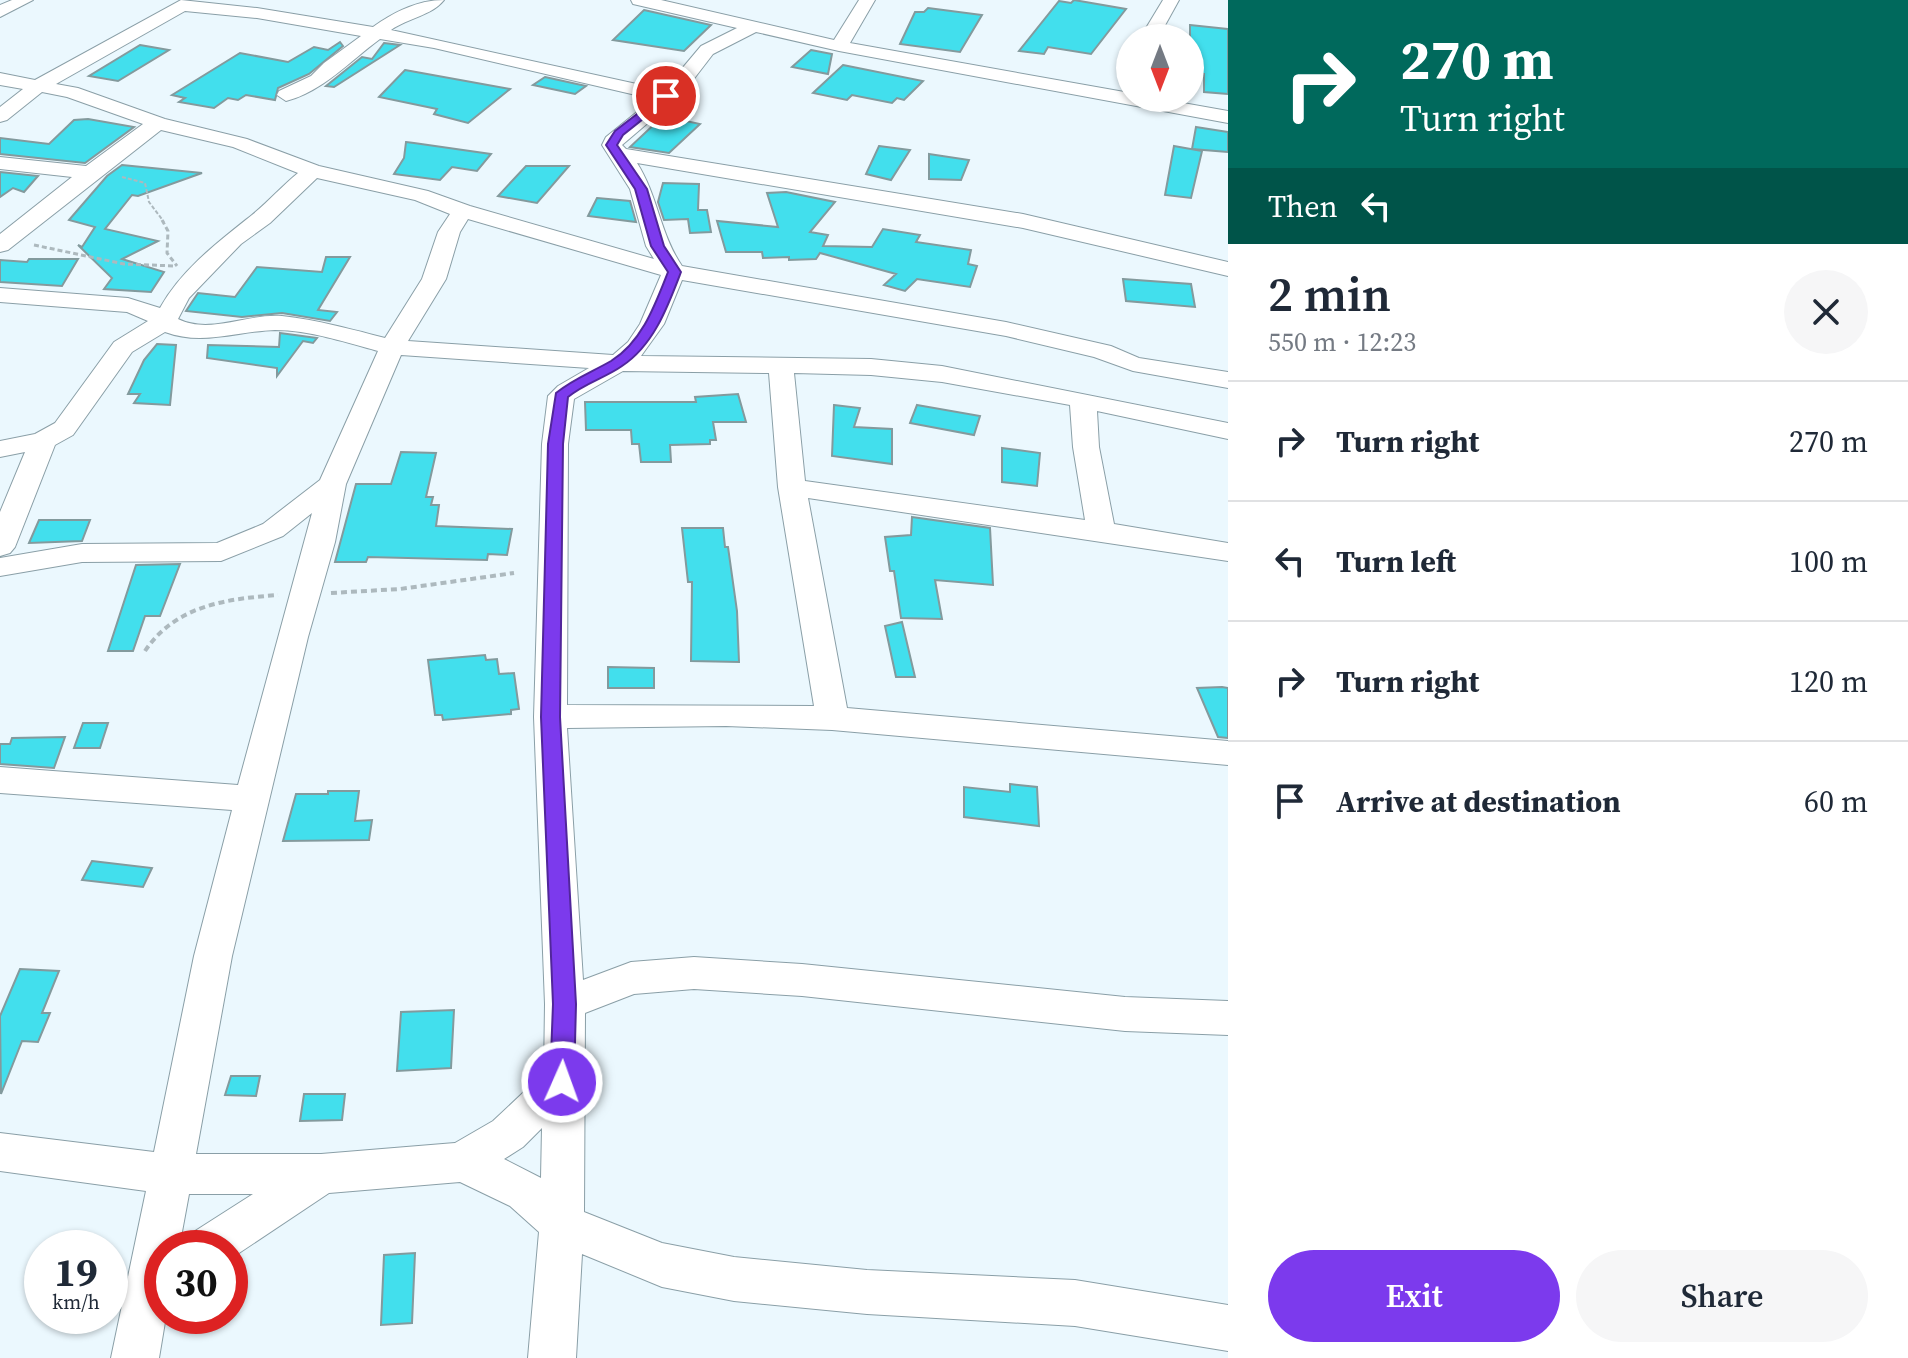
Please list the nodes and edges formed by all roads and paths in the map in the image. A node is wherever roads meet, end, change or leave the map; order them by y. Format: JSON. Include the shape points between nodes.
{"nodes":[{"id":1,"x":25,"y":0,"type":"edge"},
{"id":2,"x":436,"y":0,"type":"edge"},
{"id":3,"x":639,"y":0,"type":"edge"},
{"id":4,"x":867,"y":0,"type":"edge"},
{"id":5,"x":1171,"y":0,"type":"edge"},
{"id":6,"x":187,"y":3,"type":"edge"},
{"id":7,"x":0,"y":12,"type":"edge"},
{"id":8,"x":1157,"y":24,"type":"edge"},
{"id":9,"x":752,"y":27,"type":"junction"},
{"id":10,"x":373,"y":35,"type":"junction"},
{"id":11,"x":839,"y":46,"type":"junction"},
{"id":12,"x":0,"y":79,"type":"edge"},
{"id":13,"x":38,"y":86,"type":"junction"},
{"id":14,"x":286,"y":95,"type":"dead end"},
{"id":15,"x":666,"y":96,"type":"junction"},
{"id":16,"x":0,"y":116,"type":"edge"},
{"id":17,"x":1228,"y":117,"type":"edge"},
{"id":18,"x":158,"y":123,"type":"junction"},
{"id":19,"x":618,"y":154,"type":"junction"},
{"id":20,"x":0,"y":163,"type":"edge"},
{"id":21,"x":313,"y":171,"type":"junction"},
{"id":22,"x":92,"y":173,"type":"junction"},
{"id":23,"x":462,"y":211,"type":"junction"},
{"id":24,"x":5,"y":242,"type":"edge"},
{"id":25,"x":1228,"y":269,"type":"edge"},
{"id":26,"x":674,"y":272,"type":"junction"},
{"id":27,"x":185,"y":274,"type":"junction"},
{"id":28,"x":0,"y":295,"type":"edge"},
{"id":29,"x":164,"y":322,"type":"junction"},
{"id":30,"x":392,"y":347,"type":"junction"},
{"id":31,"x":619,"y":363,"type":"junction"},
{"id":32,"x":781,"y":366,"type":"junction"},
{"id":33,"x":1228,"y":380,"type":"edge"},
{"id":34,"x":1083,"y":400,"type":"junction"},
{"id":35,"x":1228,"y":431,"type":"edge"},
{"id":36,"x":43,"y":440,"type":"junction"},
{"id":37,"x":0,"y":449,"type":"edge"},
{"id":38,"x":332,"y":484,"type":"junction"},
{"id":39,"x":792,"y":487,"type":"junction"},
{"id":40,"x":1101,"y":531,"type":"junction"},
{"id":41,"x":0,"y":547,"type":"edge"},
{"id":42,"x":1228,"y":552,"type":"edge"},
{"id":43,"x":0,"y":567,"type":"edge"},
{"id":44,"x":550,"y":717,"type":"junction"},
{"id":45,"x":832,"y":718,"type":"junction"},
{"id":46,"x":1228,"y":753,"type":"edge"},
{"id":47,"x":0,"y":780,"type":"edge"},
{"id":48,"x":254,"y":799,"type":"junction"},
{"id":49,"x":565,"y":1004,"type":"junction"},
{"id":50,"x":1228,"y":1018,"type":"edge"},
{"id":51,"x":562,"y":1082,"type":"junction"},
{"id":52,"x":0,"y":1152,"type":"edge"},
{"id":53,"x":461,"y":1162,"type":"junction"},
{"id":54,"x":169,"y":1174,"type":"junction"},
{"id":55,"x":321,"y":1174,"type":"junction"},
{"id":56,"x":562,"y":1224,"type":"junction"},
{"id":57,"x":162,"y":1230,"type":"edge"},
{"id":58,"x":235,"y":1230,"type":"edge"},
{"id":59,"x":144,"y":1325,"type":"edge"},
{"id":60,"x":1228,"y":1328,"type":"edge"},
{"id":61,"x":135,"y":1358,"type":"edge"},
{"id":62,"x":552,"y":1358,"type":"edge"}],
"edges":[{"from":1,"to":7,"type":"street"},
{"from":2,"to":10,"type":"street"},
{"from":3,"to":9,"type":"street"},
{"from":4,"to":11,"type":"street"},
{"from":5,"to":8,"type":"street"},
{"from":6,"to":10,"type":"street"},
{"from":6,"to":13,"type":"street"},
{"from":9,"to":11,"type":"street"},
{"from":9,"to":15,"type":"street","via":[[707,50]]},
{"from":10,"to":14,"type":"street","via":[[318,80]]},
{"from":10,"to":15,"type":"street","via":[[504,58]]},
{"from":11,"to":17,"type":"street","via":[[1118,89]]},
{"from":12,"to":13,"type":"street"},
{"from":13,"to":16,"type":"street"},
{"from":13,"to":18,"type":"street"},
{"from":15,"to":19,"type":"street","via":[[619,133],[612,145]]},
{"from":18,"to":21,"type":"street","via":[[240,143]]},
{"from":18,"to":22,"type":"street"},
{"from":19,"to":25,"type":"street","via":[[1023,221]]},
{"from":19,"to":26,"type":"street","via":[[641,189],[657,246]]},
{"from":20,"to":22,"type":"street"},
{"from":21,"to":23,"type":"street","via":[[421,195]]},
{"from":21,"to":27,"type":"street","via":[[262,218]]},
{"from":22,"to":24,"type":"street"},
{"from":22,"to":27,"type":"path","via":[[145,183],[148,202],[169,228],[167,253]]},
{"from":23,"to":26,"type":"street"},
{"from":23,"to":30,"type":"street","via":[[449,232],[434,279]]},
{"from":24,"to":27,"type":"path"},
{"from":26,"to":31,"type":"street","via":[[651,326]]},
{"from":26,"to":33,"type":"street","via":[[1006,329],[1102,351],[1133,364]]},
{"from":27,"to":29,"type":"street"},
{"from":28,"to":29,"type":"street","via":[[128,305]]},
{"from":29,"to":30,"type":"street","via":[[176,328],[227,331],[279,323]]},
{"from":29,"to":36,"type":"street","via":[[123,347],[64,429]]},
{"from":30,"to":31,"type":"street"},
{"from":30,"to":38,"type":"street"},
{"from":31,"to":32,"type":"street"},
{"from":31,"to":44,"type":"street","via":[[561,396],[555,444]]},
{"from":32,"to":34,"type":"street","via":[[910,370]]},
{"from":32,"to":39,"type":"street"},
{"from":34,"to":35,"type":"street"},
{"from":34,"to":40,"type":"street"},
{"from":36,"to":37,"type":"street"},
{"from":36,"to":41,"type":"street"},
{"from":38,"to":43,"type":"street","via":[[273,530],[221,552],[82,553]]},
{"from":38,"to":48,"type":"street"},
{"from":39,"to":40,"type":"street"},
{"from":39,"to":45,"type":"street"},
{"from":40,"to":42,"type":"street"},
{"from":44,"to":45,"type":"street"},
{"from":44,"to":49,"type":"street"},
{"from":45,"to":46,"type":"street"},
{"from":47,"to":48,"type":"street"},
{"from":48,"to":54,"type":"street","via":[[213,956]]},
{"from":49,"to":50,"type":"street","via":[[631,978],[694,973],[1125,1014]]},
{"from":49,"to":51,"type":"street"},
{"from":51,"to":53,"type":"street","via":[[508,1134]]},
{"from":51,"to":56,"type":"street"},
{"from":52,"to":54,"type":"street"},
{"from":53,"to":55,"type":"street"},
{"from":53,"to":56,"type":"street","via":[[525,1192]]},
{"from":54,"to":55,"type":"street"},
{"from":54,"to":57,"type":"street"},
{"from":55,"to":58,"type":"street"},
{"from":56,"to":60,"type":"street","via":[[662,1265],[734,1279],[1075,1303]]},
{"from":56,"to":62,"type":"street"},
{"from":59,"to":61,"type":"street"}]}
